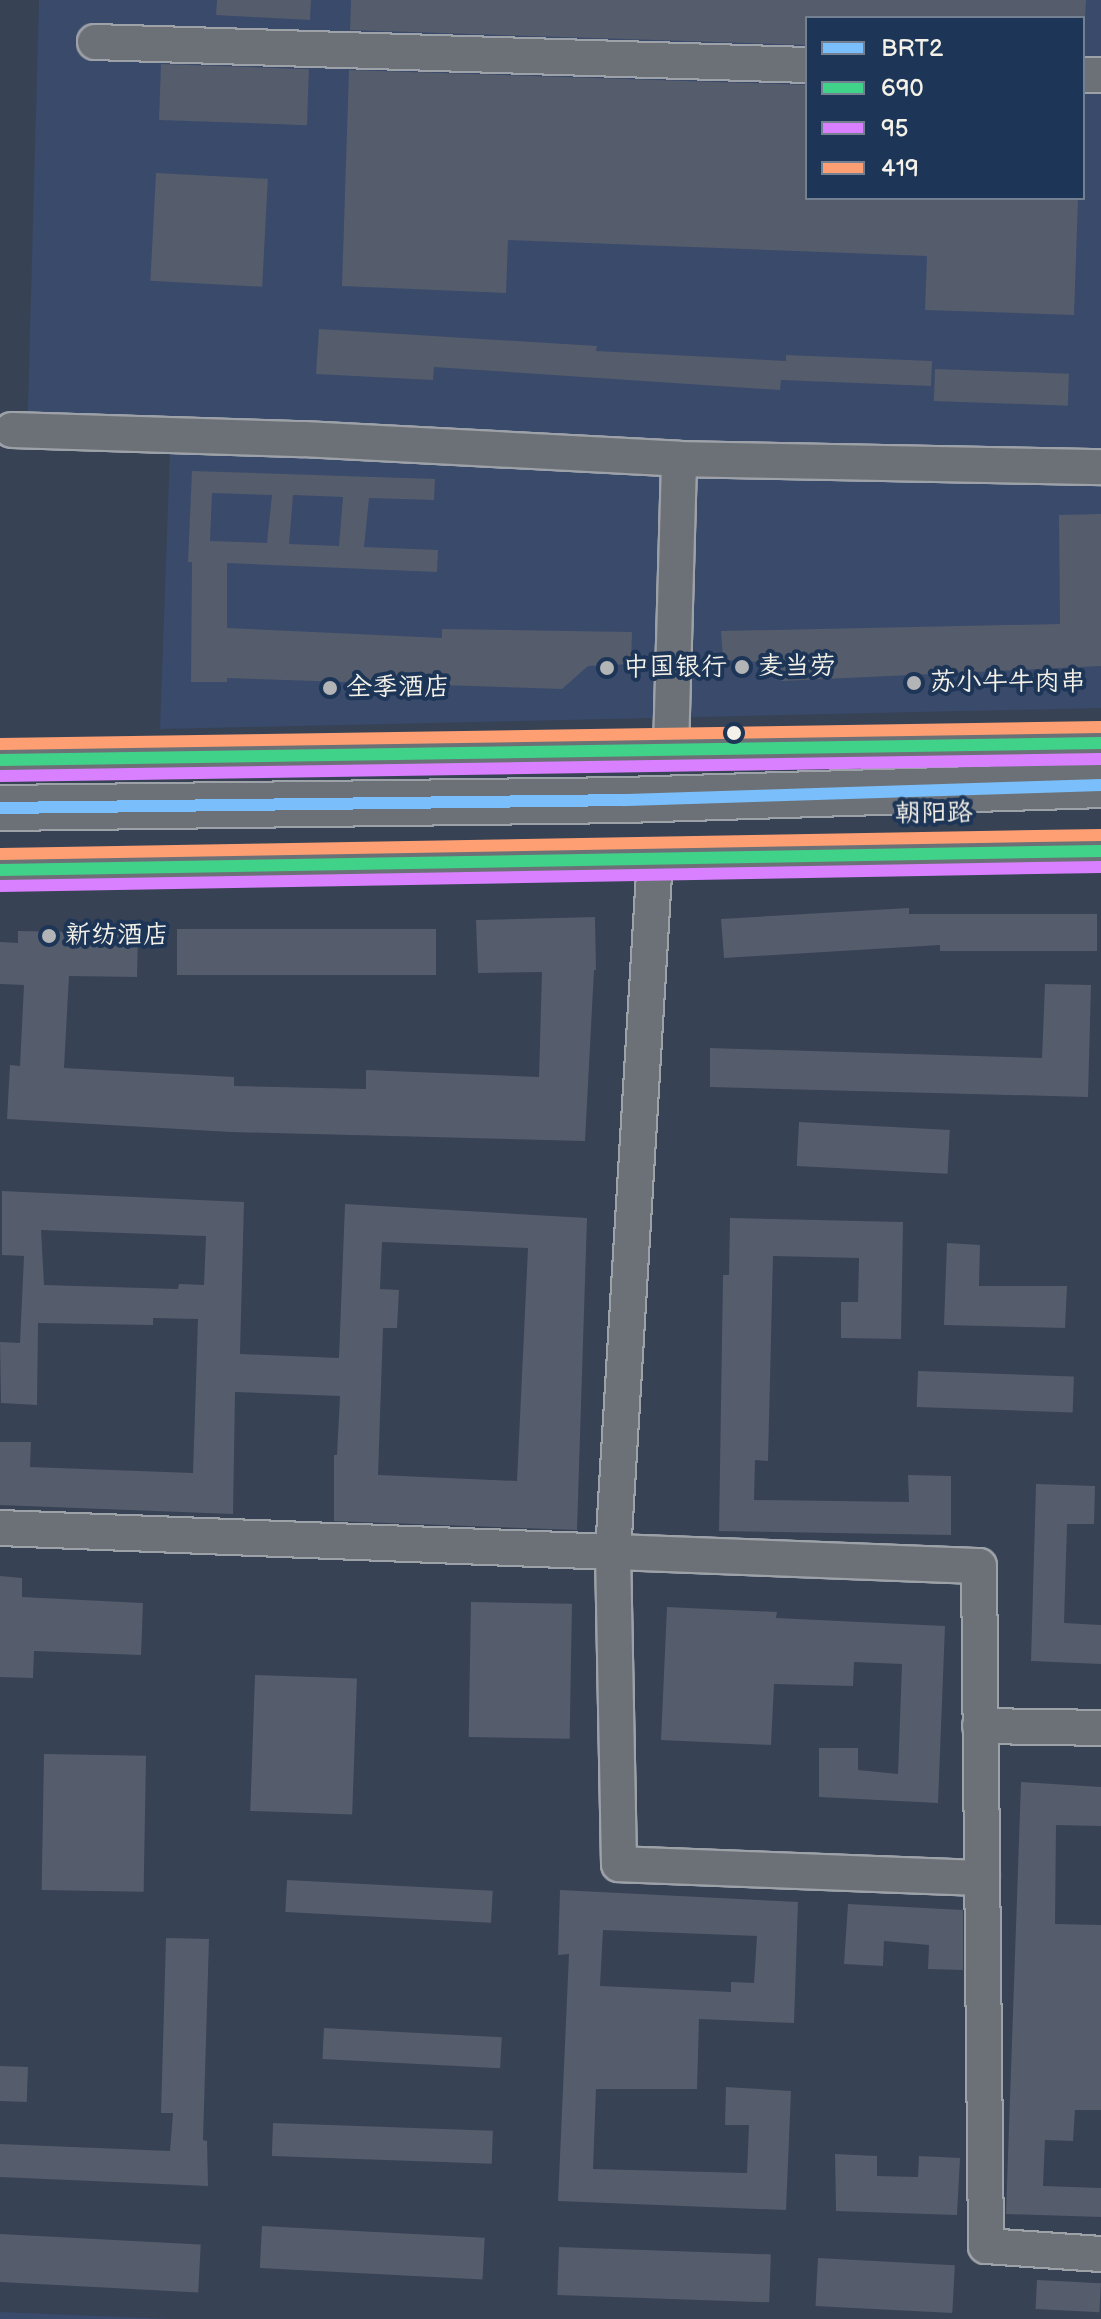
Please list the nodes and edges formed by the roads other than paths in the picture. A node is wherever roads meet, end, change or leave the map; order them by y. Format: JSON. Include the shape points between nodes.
{"nodes":[{"id":1,"x":95,"y":42,"type":"dead end"},
{"id":2,"x":805,"y":65,"type":"edge"},
{"id":3,"x":12,"y":430,"type":"dead end"},
{"id":4,"x":690,"y":459,"type":"junction"},
{"id":5,"x":1101,"y":467,"type":"edge"},
{"id":6,"x":1101,"y":743,"type":"edge"},
{"id":7,"x":679,"y":749,"type":"junction"},
{"id":8,"x":0,"y":760,"type":"edge"},
{"id":9,"x":1101,"y":785,"type":"edge"},
{"id":10,"x":0,"y":808,"type":"edge"},
{"id":11,"x":1101,"y":810,"type":"edge"},
{"id":12,"x":0,"y":832,"type":"edge"},
{"id":13,"x":1101,"y":851,"type":"edge"},
{"id":14,"x":655,"y":858,"type":"junction"},
{"id":15,"x":0,"y":870,"type":"edge"},
{"id":16,"x":0,"y":1528,"type":"edge"},
{"id":17,"x":613,"y":1552,"type":"junction"},
{"id":18,"x":980,"y":1726,"type":"junction"},
{"id":19,"x":1101,"y":1728,"type":"edge"},
{"id":20,"x":982,"y":1878,"type":"junction"},
{"id":21,"x":1101,"y":2254,"type":"edge"}],
"edges":[{"from":1,"to":2,"type":"street"},
{"from":3,"to":4,"type":"street"},
{"from":4,"to":5,"type":"street"},
{"from":4,"to":7,"type":"street"},
{"from":6,"to":7,"type":"street"},
{"from":7,"to":8,"type":"street"},
{"from":9,"to":10,"type":"highway","name":"朝阳路","via":[[625,800]]},
{"from":11,"to":12,"type":"highway","name":"朝阳路"},
{"from":13,"to":14,"type":"street","name":"朝阳路"},
{"from":14,"to":15,"type":"street","name":"朝阳路"},
{"from":14,"to":17,"type":"street"},
{"from":16,"to":17,"type":"street"},
{"from":17,"to":18,"type":"street","via":[[979,1566]]},
{"from":17,"to":20,"type":"street","via":[[619,1864]]},
{"from":18,"to":19,"type":"street"},
{"from":18,"to":20,"type":"street"},
{"from":20,"to":21,"type":"street","via":[[986,2246]]}]}
